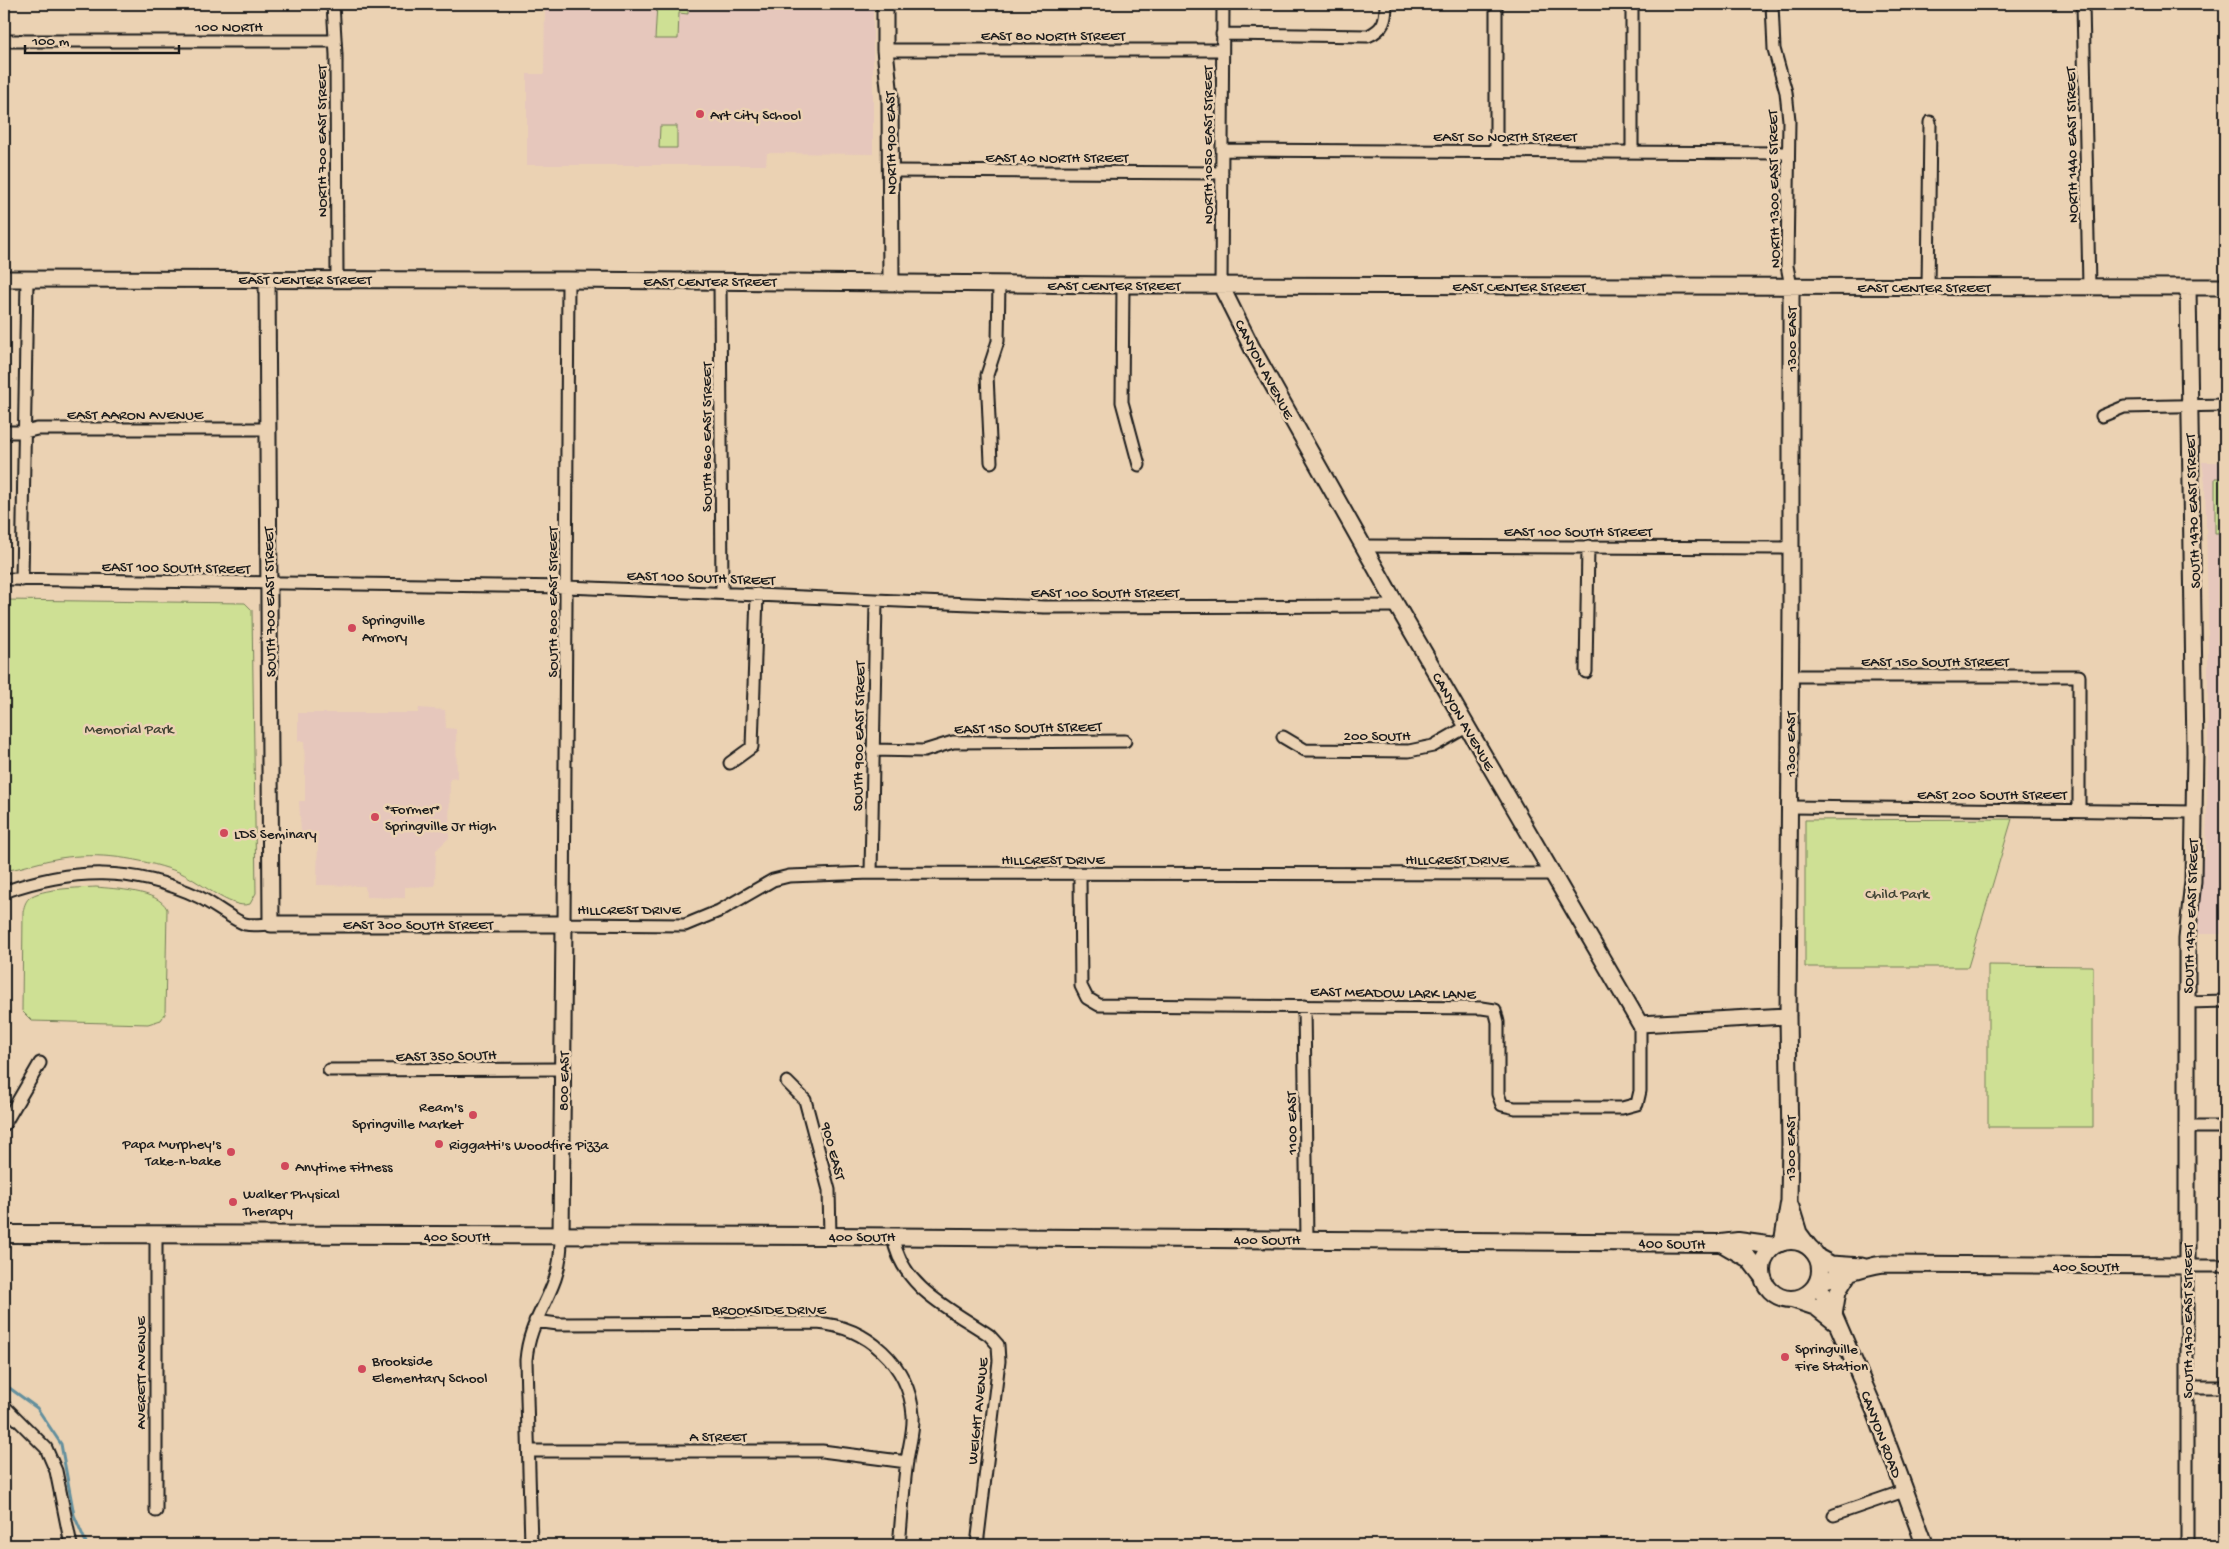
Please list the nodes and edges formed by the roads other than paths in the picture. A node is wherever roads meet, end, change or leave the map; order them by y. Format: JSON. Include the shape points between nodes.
{"nodes":[{"id":1,"x":333,"y":4,"type":"edge"},
{"id":2,"x":886,"y":4,"type":"edge"},
{"id":3,"x":1223,"y":4,"type":"edge"},
{"id":4,"x":1386,"y":4,"type":"edge"},
{"id":5,"x":1496,"y":4,"type":"edge"},
{"id":6,"x":1632,"y":4,"type":"edge"},
{"id":7,"x":1772,"y":4,"type":"edge"},
{"id":8,"x":2083,"y":4,"type":"edge"},
{"id":9,"x":1222,"y":34,"type":"junction"},
{"id":10,"x":4,"y":41,"type":"edge"},
{"id":11,"x":334,"y":41,"type":"junction"},
{"id":12,"x":885,"y":50,"type":"junction"},
{"id":13,"x":1222,"y":50,"type":"junction"},
{"id":14,"x":1930,"y":122,"type":"dead end"},
{"id":15,"x":1222,"y":150,"type":"junction"},
{"id":16,"x":1496,"y":151,"type":"junction"},
{"id":17,"x":1632,"y":151,"type":"junction"},
{"id":18,"x":1788,"y":153,"type":"junction"},
{"id":19,"x":892,"y":172,"type":"junction"},
{"id":20,"x":1222,"y":172,"type":"junction"},
{"id":21,"x":4,"y":279,"type":"edge"},
{"id":22,"x":27,"y":279,"type":"junction"},
{"id":23,"x":337,"y":279,"type":"junction"},
{"id":24,"x":267,"y":280,"type":"junction"},
{"id":25,"x":568,"y":280,"type":"junction"},
{"id":26,"x":720,"y":281,"type":"junction"},
{"id":27,"x":891,"y":283,"type":"junction"},
{"id":28,"x":999,"y":284,"type":"junction"},
{"id":29,"x":1123,"y":285,"type":"junction"},
{"id":30,"x":1222,"y":286,"type":"junction"},
{"id":31,"x":1791,"y":286,"type":"junction"},
{"id":32,"x":2089,"y":286,"type":"junction"},
{"id":33,"x":2188,"y":287,"type":"junction"},
{"id":34,"x":2225,"y":287,"type":"edge"},
{"id":35,"x":1928,"y":288,"type":"junction"},
{"id":36,"x":2189,"y":405,"type":"junction"},
{"id":37,"x":2225,"y":405,"type":"edge"},
{"id":38,"x":2102,"y":416,"type":"dead end"},
{"id":39,"x":266,"y":429,"type":"junction"},
{"id":40,"x":4,"y":432,"type":"edge"},
{"id":41,"x":25,"y":432,"type":"junction"},
{"id":42,"x":991,"y":462,"type":"dead end"},
{"id":43,"x":1139,"y":465,"type":"dead end"},
{"id":44,"x":1365,"y":546,"type":"junction"},
{"id":45,"x":1588,"y":546,"type":"junction"},
{"id":46,"x":1791,"y":548,"type":"junction"},
{"id":47,"x":4,"y":579,"type":"edge"},
{"id":48,"x":22,"y":580,"type":"junction"},
{"id":49,"x":269,"y":583,"type":"junction"},
{"id":50,"x":567,"y":586,"type":"junction"},
{"id":51,"x":722,"y":592,"type":"junction"},
{"id":52,"x":757,"y":594,"type":"junction"},
{"id":53,"x":876,"y":601,"type":"junction"},
{"id":54,"x":1397,"y":606,"type":"junction"},
{"id":55,"x":1586,"y":672,"type":"dead end"},
{"id":56,"x":1791,"y":676,"type":"junction"},
{"id":57,"x":1468,"y":726,"type":"junction"},
{"id":58,"x":1283,"y":738,"type":"dead end"},
{"id":59,"x":1125,"y":741,"type":"dead end"},
{"id":60,"x":872,"y":750,"type":"junction"},
{"id":61,"x":730,"y":763,"type":"dead end"},
{"id":62,"x":1791,"y":807,"type":"junction"},
{"id":63,"x":2079,"y":809,"type":"junction"},
{"id":64,"x":2193,"y":812,"type":"junction"},
{"id":65,"x":871,"y":873,"type":"junction"},
{"id":66,"x":1553,"y":874,"type":"junction"},
{"id":67,"x":1080,"y":875,"type":"junction"},
{"id":68,"x":4,"y":892,"type":"edge"},
{"id":69,"x":271,"y":924,"type":"junction"},
{"id":70,"x":564,"y":924,"type":"junction"},
{"id":71,"x":2225,"y":1001,"type":"edge"},
{"id":72,"x":2188,"y":1002,"type":"junction"},
{"id":73,"x":1304,"y":1006,"type":"junction"},
{"id":74,"x":1788,"y":1016,"type":"junction"},
{"id":75,"x":1640,"y":1024,"type":"junction"},
{"id":76,"x":40,"y":1063,"type":"dead end"},
{"id":77,"x":564,"y":1069,"type":"junction"},
{"id":78,"x":328,"y":1070,"type":"dead end"},
{"id":79,"x":787,"y":1082,"type":"dead end"},
{"id":80,"x":4,"y":1125,"type":"edge"},
{"id":81,"x":2188,"y":1127,"type":"junction"},
{"id":82,"x":2225,"y":1127,"type":"edge"},
{"id":83,"x":1789,"y":1201,"type":"junction"},
{"id":84,"x":4,"y":1234,"type":"edge"},
{"id":85,"x":156,"y":1235,"type":"junction"},
{"id":86,"x":830,"y":1236,"type":"junction"},
{"id":87,"x":562,"y":1237,"type":"junction"},
{"id":88,"x":893,"y":1237,"type":"junction"},
{"id":89,"x":1308,"y":1239,"type":"junction"},
{"id":90,"x":1721,"y":1243,"type":"junction"},
{"id":91,"x":1778,"y":1244,"type":"junction"},
{"id":92,"x":1815,"y":1254,"type":"junction"},
{"id":93,"x":1866,"y":1266,"type":"junction"},
{"id":94,"x":2187,"y":1266,"type":"junction"},
{"id":95,"x":2225,"y":1266,"type":"edge"},
{"id":96,"x":1849,"y":1273,"type":"junction"},
{"id":97,"x":1762,"y":1276,"type":"junction"},
{"id":98,"x":1817,"y":1283,"type":"junction"},
{"id":99,"x":1792,"y":1299,"type":"junction"},
{"id":100,"x":1835,"y":1319,"type":"junction"},
{"id":101,"x":534,"y":1321,"type":"junction"},
{"id":102,"x":2187,"y":1386,"type":"junction"},
{"id":103,"x":2225,"y":1387,"type":"edge"},
{"id":104,"x":4,"y":1406,"type":"edge"},
{"id":105,"x":529,"y":1451,"type":"junction"},
{"id":106,"x":907,"y":1462,"type":"junction"},
{"id":107,"x":1904,"y":1491,"type":"junction"},
{"id":108,"x":156,"y":1511,"type":"dead end"},
{"id":109,"x":1834,"y":1515,"type":"dead end"},
{"id":110,"x":71,"y":1545,"type":"edge"},
{"id":111,"x":531,"y":1545,"type":"edge"},
{"id":112,"x":899,"y":1545,"type":"edge"},
{"id":113,"x":977,"y":1545,"type":"edge"},
{"id":114,"x":1925,"y":1545,"type":"edge"},
{"id":115,"x":2187,"y":1545,"type":"edge"}],
"edges":[{"from":1,"to":11,"type":"street","name":"NORTH 700 EAST STREET"},
{"from":2,"to":12,"type":"street","name":"NORTH 900 EAST"},
{"from":3,"to":9,"type":"street","name":"NORTH 1050 EAST STREET"},
{"from":4,"to":9,"type":"street","via":[[1386,17],[1378,32],[1368,36]]},
{"from":5,"to":16,"type":"street"},
{"from":6,"to":17,"type":"street"},
{"from":7,"to":18,"type":"street","name":"NORTH 1300 EAST STREET","via":[[1774,49],[1786,92]]},
{"from":8,"to":32,"type":"street","name":"NORTH 1440 EAST STREET"},
{"from":9,"to":13,"type":"street","name":"NORTH 1050 EAST STREET"},
{"from":10,"to":11,"type":"street","name":"100 NORTH"},
{"from":11,"to":23,"type":"street","name":"NORTH 700 EAST STREET"},
{"from":12,"to":13,"type":"street","name":"EAST 80 NORTH STREET"},
{"from":12,"to":19,"type":"street","name":"NORTH 900 EAST"},
{"from":13,"to":15,"type":"street","name":"NORTH 1050 EAST STREET"},
{"from":14,"to":35,"type":"street"},
{"from":15,"to":16,"type":"street","name":"EAST 50 NORTH STREET"},
{"from":15,"to":20,"type":"street","name":"NORTH 1050 EAST STREET"},
{"from":16,"to":17,"type":"street","name":"EAST 50 NORTH STREET"},
{"from":17,"to":18,"type":"street","name":"EAST 50 NORTH STREET"},
{"from":18,"to":31,"type":"street","name":"NORTH 1300 EAST STREET","via":[[1787,266]]},
{"from":19,"to":20,"type":"street","name":"EAST 40 NORTH STREET"},
{"from":19,"to":27,"type":"street","name":"NORTH 900 EAST"},
{"from":20,"to":30,"type":"street","name":"NORTH 1050 EAST STREET"},
{"from":21,"to":22,"type":"street","name":"EAST CENTER STREET"},
{"from":22,"to":24,"type":"street","name":"EAST CENTER STREET"},
{"from":22,"to":41,"type":"street"},
{"from":23,"to":24,"type":"street","name":"EAST CENTER STREET"},
{"from":23,"to":25,"type":"street","name":"EAST CENTER STREET"},
{"from":24,"to":39,"type":"street","name":"SOUTH 700 EAST STREET"},
{"from":25,"to":26,"type":"street","name":"EAST CENTER STREET"},
{"from":25,"to":50,"type":"street","name":"SOUTH 800 EAST STREET"},
{"from":26,"to":27,"type":"street","name":"EAST CENTER STREET"},
{"from":26,"to":51,"type":"street","name":"SOUTH 860 EAST STREET"},
{"from":27,"to":28,"type":"street","name":"EAST CENTER STREET"},
{"from":28,"to":29,"type":"street","name":"EAST CENTER STREET"},
{"from":28,"to":42,"type":"street","via":[[998,341],[987,376]]},
{"from":29,"to":30,"type":"street","name":"EAST CENTER STREET"},
{"from":29,"to":43,"type":"street","via":[[1122,402]]},
{"from":30,"to":31,"type":"street","name":"EAST CENTER STREET"},
{"from":30,"to":44,"type":"street","name":"CANYON AVENUE","via":[[1252,348]]},
{"from":31,"to":35,"type":"street","name":"EAST CENTER STREET"},
{"from":31,"to":46,"type":"street","name":"1300 EAST"},
{"from":32,"to":33,"type":"street","name":"EAST CENTER STREET"},
{"from":32,"to":35,"type":"street","name":"EAST CENTER STREET"},
{"from":33,"to":34,"type":"street","name":"EAST CENTER STREET"},
{"from":33,"to":36,"type":"street","name":"SOUTH 1470 EAST STREET"},
{"from":36,"to":37,"type":"street"},
{"from":36,"to":38,"type":"street","via":[[2124,407]]},
{"from":36,"to":64,"type":"street","name":"SOUTH 1470 EAST STREET","via":[[2194,618]]},
{"from":39,"to":41,"type":"street","name":"EAST AARON AVENUE","via":[[37,428]]},
{"from":39,"to":49,"type":"street","name":"SOUTH 700 EAST STREET"},
{"from":40,"to":41,"type":"street","name":"EAST AARON AVENUE"},
{"from":41,"to":48,"type":"street"},
{"from":44,"to":45,"type":"street","name":"EAST 100 SOUTH STREET"},
{"from":44,"to":54,"type":"street","name":"CANYON AVENUE"},
{"from":45,"to":46,"type":"street","name":"EAST 100 SOUTH STREET"},
{"from":45,"to":55,"type":"street"},
{"from":46,"to":56,"type":"street","name":"1300 EAST"},
{"from":47,"to":48,"type":"street","name":"EAST 100 SOUTH STREET"},
{"from":48,"to":49,"type":"street","name":"EAST 100 SOUTH STREET"},
{"from":49,"to":50,"type":"street","name":"EAST 100 SOUTH STREET"},
{"from":49,"to":69,"type":"street","name":"SOUTH 700 EAST STREET"},
{"from":50,"to":51,"type":"street","name":"EAST 100 SOUTH STREET"},
{"from":50,"to":70,"type":"street","name":"SOUTH 800 EAST STREET"},
{"from":51,"to":52,"type":"street","name":"EAST 100 SOUTH STREET"},
{"from":52,"to":53,"type":"street","name":"EAST 100 SOUTH STREET"},
{"from":52,"to":61,"type":"street","via":[[752,747]]},
{"from":53,"to":54,"type":"street","name":"EAST 100 SOUTH STREET","via":[[1044,608]]},
{"from":53,"to":60,"type":"street","name":"SOUTH 900 EAST STREET"},
{"from":54,"to":57,"type":"street","name":"CANYON AVENUE"},
{"from":56,"to":62,"type":"street","name":"1300 EAST"},
{"from":56,"to":63,"type":"street","name":"EAST 150 SOUTH STREET","via":[[2080,676]]},
{"from":57,"to":58,"type":"street","name":"200 SOUTH","via":[[1433,746],[1409,751],[1305,750]]},
{"from":57,"to":66,"type":"street","name":"CANYON AVENUE"},
{"from":59,"to":60,"type":"street","name":"EAST 150 SOUTH STREET","via":[[953,742],[924,751]]},
{"from":60,"to":65,"type":"street","name":"SOUTH 900 EAST STREET"},
{"from":62,"to":63,"type":"street","name":"EAST 200 SOUTH STREET"},
{"from":62,"to":74,"type":"street","name":"1300 EAST"},
{"from":63,"to":64,"type":"street","name":"EAST 200 SOUTH STREET"},
{"from":64,"to":72,"type":"street","name":"SOUTH 1470 EAST STREET","via":[[2193,881],[2187,940]]},
{"from":65,"to":67,"type":"street","name":"HILLCREST DRIVE"},
{"from":65,"to":70,"type":"street","name":"HILLCREST DRIVE","via":[[789,876],[773,880],[719,911],[685,925]]},
{"from":66,"to":67,"type":"street","name":"HILLCREST DRIVE"},
{"from":66,"to":75,"type":"street","name":"CANYON AVENUE"},
{"from":67,"to":73,"type":"street","name":"EAST MEADOW LARK LANE","via":[[1081,986],[1087,998],[1099,1005]]},
{"from":68,"to":69,"type":"street","via":[[69,875],[135,876],[183,889],[216,905],[244,924]]},
{"from":69,"to":70,"type":"street","name":"EAST 300 SOUTH STREET"},
{"from":70,"to":77,"type":"street","name":"800 EAST"},
{"from":71,"to":72,"type":"street"},
{"from":72,"to":81,"type":"street","name":"SOUTH 1470 EAST STREET"},
{"from":73,"to":75,"type":"street","name":"EAST MEADOW LARK LANE","via":[[1495,1010],[1498,1022],[1498,1094],[1502,1105],[1515,1108],[1622,1108],[1637,1104],[1640,1091]]},
{"from":73,"to":89,"type":"street","name":"1100 EAST"},
{"from":74,"to":75,"type":"street"},
{"from":74,"to":83,"type":"street","name":"1300 EAST"},
{"from":76,"to":80,"type":"street"},
{"from":77,"to":78,"type":"street","name":"EAST 350 SOUTH"},
{"from":77,"to":87,"type":"street","name":"800 EAST"},
{"from":79,"to":86,"type":"street","name":"900 EAST","via":[[805,1100],[829,1190]]},
{"from":81,"to":82,"type":"street"},
{"from":81,"to":94,"type":"street","name":"SOUTH 1470 EAST STREET"},
{"from":83,"to":91,"type":"street","name":"1300 EAST"},
{"from":83,"to":92,"type":"street","name":"1300 EAST","via":[[1799,1233]]},
{"from":84,"to":85,"type":"main road","name":"400 SOUTH"},
{"from":85,"to":87,"type":"main road","name":"400 SOUTH"},
{"from":85,"to":108,"type":"street","name":"AVERETT AVENUE"},
{"from":86,"to":87,"type":"main road","name":"400 SOUTH"},
{"from":86,"to":88,"type":"main road","name":"400 SOUTH"},
{"from":87,"to":101,"type":"street","via":[[561,1259],[554,1281]]},
{"from":88,"to":89,"type":"main road","name":"400 SOUTH"},
{"from":88,"to":113,"type":"street","name":"WEIGHT AVENUE","via":[[900,1262],[916,1284],[989,1335],[998,1345],[999,1361]]},
{"from":89,"to":90,"type":"main road","name":"400 SOUTH"},
{"from":90,"to":91,"type":"main road","name":"400 SOUTH"},
{"from":90,"to":97,"type":"main road","name":"400 SOUTH","via":[[1749,1259]]},
{"from":91,"to":92,"type":"main road","via":[[1800,1243]]},
{"from":91,"to":97,"type":"main road","via":[[1764,1258]]},
{"from":92,"to":93,"type":"street","name":"400 SOUTH","via":[[1831,1264]]},
{"from":92,"to":98,"type":"main road","via":[[1819,1264]]},
{"from":93,"to":94,"type":"street","name":"400 SOUTH"},
{"from":93,"to":96,"type":"street","name":"400 SOUTH"},
{"from":94,"to":95,"type":"street"},
{"from":94,"to":102,"type":"street","name":"SOUTH 1470 EAST STREET"},
{"from":96,"to":98,"type":"street","name":"400 SOUTH"},
{"from":96,"to":100,"type":"street","via":[[1838,1291]]},
{"from":97,"to":99,"type":"main road","via":[[1776,1296]]},
{"from":98,"to":99,"type":"main road","via":[[1806,1295]]},
{"from":98,"to":100,"type":"main road","name":"CANYON ROAD"},
{"from":99,"to":100,"type":"main road","name":"CANYON ROAD","via":[[1816,1307]]},
{"from":100,"to":107,"type":"main road","name":"CANYON ROAD","via":[[1876,1413]]},
{"from":101,"to":105,"type":"street","via":[[527,1340],[526,1360]]},
{"from":101,"to":106,"type":"street","name":"BROOKSIDE DRIVE","via":[[558,1324],[833,1324],[879,1346],[908,1389],[913,1430]]},
{"from":102,"to":103,"type":"street"},
{"from":102,"to":115,"type":"street","name":"SOUTH 1470 EAST STREET"},
{"from":104,"to":110,"type":"street","via":[[46,1448],[56,1471]]},
{"from":105,"to":106,"type":"street","name":"A STREET","via":[[822,1451]]},
{"from":105,"to":111,"type":"street"},
{"from":106,"to":112,"type":"street","name":"BROOKSIDE DRIVE"},
{"from":107,"to":109,"type":"street","name":"CANYON ROAD"},
{"from":107,"to":114,"type":"main road","name":"CANYON ROAD"}]}
